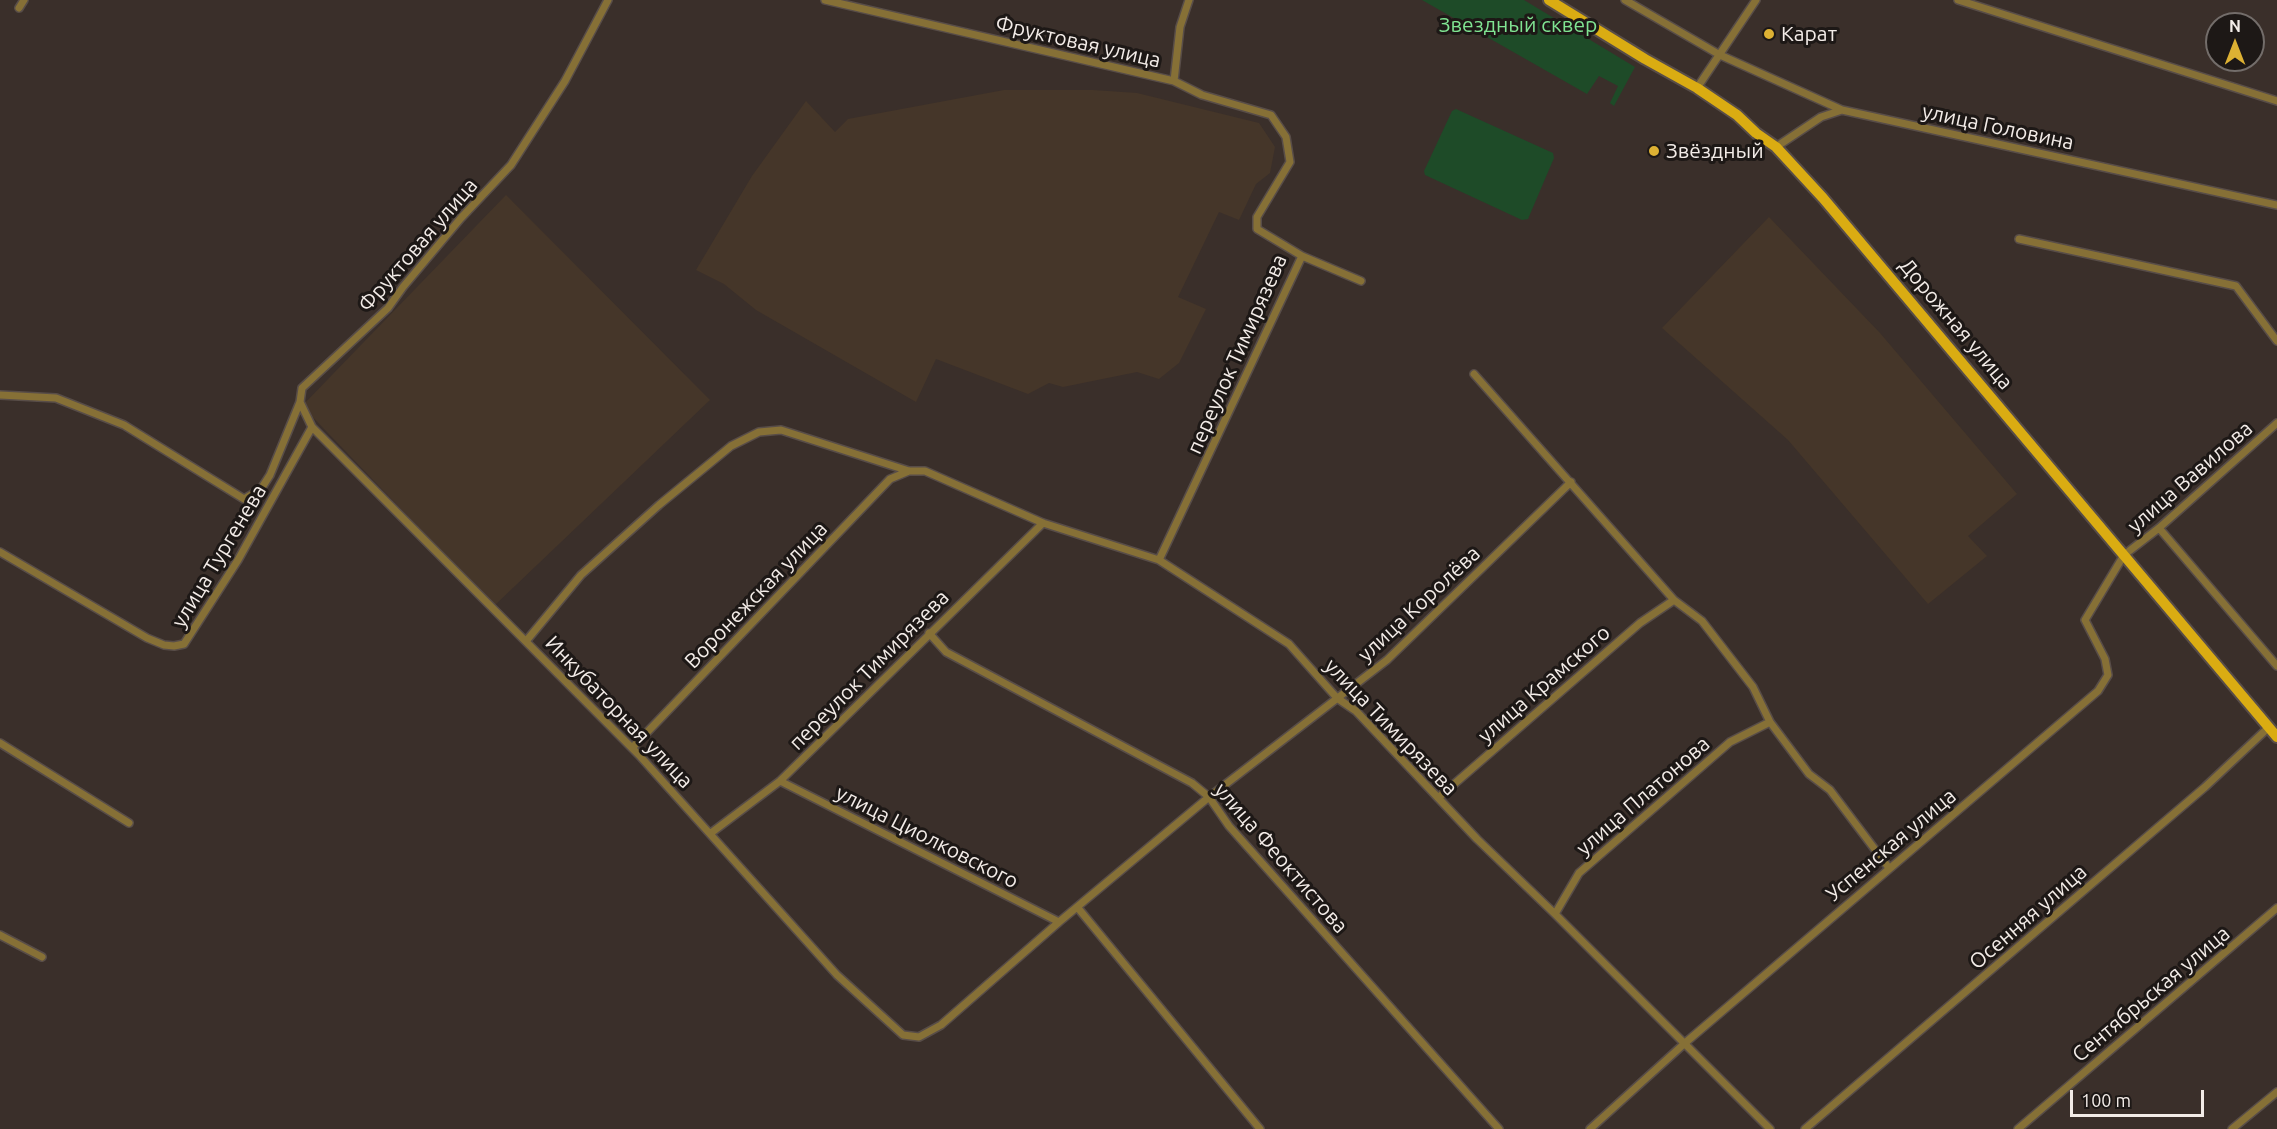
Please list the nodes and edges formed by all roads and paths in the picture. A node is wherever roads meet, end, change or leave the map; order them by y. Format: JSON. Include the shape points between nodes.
{"nodes":[{"id":1,"x":24,"y":0,"type":"edge"},
{"id":2,"x":608,"y":0,"type":"edge"},
{"id":3,"x":825,"y":0,"type":"edge"},
{"id":4,"x":1189,"y":0,"type":"edge"},
{"id":5,"x":1549,"y":0,"type":"edge"},
{"id":6,"x":1625,"y":0,"type":"edge"},
{"id":7,"x":1756,"y":0,"type":"edge"},
{"id":8,"x":1958,"y":0,"type":"edge"},
{"id":9,"x":19,"y":8,"type":"dead end"},
{"id":10,"x":1720,"y":55,"type":"junction"},
{"id":11,"x":1174,"y":81,"type":"junction"},
{"id":12,"x":1697,"y":88,"type":"junction"},
{"id":13,"x":2277,"y":101,"type":"edge"},
{"id":14,"x":1842,"y":110,"type":"junction"},
{"id":15,"x":1776,"y":147,"type":"junction"},
{"id":16,"x":2277,"y":205,"type":"edge"},
{"id":17,"x":2019,"y":239,"type":"dead end"},
{"id":18,"x":1302,"y":256,"type":"junction"},
{"id":19,"x":1361,"y":281,"type":"dead end"},
{"id":20,"x":2277,"y":341,"type":"edge"},
{"id":21,"x":1474,"y":374,"type":"dead end"},
{"id":22,"x":0,"y":395,"type":"edge"},
{"id":23,"x":300,"y":402,"type":"junction"},
{"id":24,"x":2277,"y":423,"type":"edge"},
{"id":25,"x":312,"y":427,"type":"junction"},
{"id":26,"x":909,"y":471,"type":"junction"},
{"id":27,"x":1571,"y":482,"type":"junction"},
{"id":28,"x":1043,"y":523,"type":"junction"},
{"id":29,"x":2158,"y":528,"type":"junction"},
{"id":30,"x":0,"y":552,"type":"edge"},
{"id":31,"x":2124,"y":555,"type":"junction"},
{"id":32,"x":1159,"y":560,"type":"junction"},
{"id":33,"x":1674,"y":600,"type":"junction"},
{"id":34,"x":929,"y":633,"type":"junction"},
{"id":35,"x":527,"y":640,"type":"junction"},
{"id":36,"x":2277,"y":666,"type":"edge"},
{"id":37,"x":1337,"y":698,"type":"junction"},
{"id":38,"x":1770,"y":722,"type":"junction"},
{"id":39,"x":2269,"y":727,"type":"junction"},
{"id":40,"x":2277,"y":737,"type":"edge"},
{"id":41,"x":0,"y":743,"type":"edge"},
{"id":42,"x":632,"y":748,"type":"junction"},
{"id":43,"x":780,"y":781,"type":"junction"},
{"id":44,"x":1209,"y":797,"type":"junction"},
{"id":45,"x":1438,"y":798,"type":"junction"},
{"id":46,"x":129,"y":823,"type":"dead end"},
{"id":47,"x":711,"y":834,"type":"junction"},
{"id":48,"x":1889,"y":868,"type":"junction"},
{"id":49,"x":1078,"y":908,"type":"junction"},
{"id":50,"x":2277,"y":908,"type":"edge"},
{"id":51,"x":1555,"y":914,"type":"junction"},
{"id":52,"x":1059,"y":922,"type":"junction"},
{"id":53,"x":0,"y":935,"type":"edge"},
{"id":54,"x":42,"y":957,"type":"dead end"},
{"id":55,"x":919,"y":1037,"type":"joint"},
{"id":56,"x":1685,"y":1043,"type":"junction"},
{"id":57,"x":2277,"y":1092,"type":"edge"},
{"id":58,"x":1260,"y":1129,"type":"edge"},
{"id":59,"x":1499,"y":1129,"type":"edge"},
{"id":60,"x":1590,"y":1129,"type":"edge"},
{"id":61,"x":1770,"y":1129,"type":"edge"},
{"id":62,"x":1805,"y":1129,"type":"edge"},
{"id":63,"x":2018,"y":1129,"type":"edge"},
{"id":64,"x":2232,"y":1129,"type":"edge"}],
"edges":[{"from":1,"to":9,"type":"street"},
{"from":2,"to":23,"type":"street","name":"Фруктовая улица","via":[[565,81],[511,165],[461,218],[388,308],[302,388]]},
{"from":3,"to":11,"type":"street","name":"Фруктовая улица"},
{"from":4,"to":11,"type":"street","name":"Фруктовая улица","via":[[1180,27]]},
{"from":5,"to":12,"type":"main road","name":"Дорожная улица"},
{"from":6,"to":10,"type":"street","name":"улица Головина"},
{"from":7,"to":10,"type":"street"},
{"from":8,"to":13,"type":"street"},
{"from":10,"to":12,"type":"street"},
{"from":10,"to":14,"type":"street","name":"улица Головина"},
{"from":11,"to":18,"type":"street","name":"переулок Тимирязева","via":[[1202,95],[1271,115],[1286,137],[1290,162],[1257,217],[1257,229]]},
{"from":12,"to":15,"type":"main road","name":"Дорожная улица"},
{"from":14,"to":15,"type":"street","via":[[1821,117]]},
{"from":14,"to":16,"type":"street","name":"улица Головина"},
{"from":15,"to":31,"type":"main road","name":"Дорожная улица"},
{"from":17,"to":20,"type":"street","via":[[2236,286]]},
{"from":18,"to":19,"type":"street"},
{"from":18,"to":32,"type":"street","name":"переулок Тимирязева"},
{"from":21,"to":27,"type":"street"},
{"from":22,"to":23,"type":"street","name":"Фруктовая улица","via":[[57,398],[123,425],[244,499],[261,489],[270,476]]},
{"from":23,"to":25,"type":"street","name":"Инкубаторная улица"},
{"from":24,"to":29,"type":"street","name":"улица Вавилова"},
{"from":25,"to":30,"type":"street","name":"улица Тургенева","via":[[238,560],[184,644],[165,645],[147,638]]},
{"from":25,"to":35,"type":"street","name":"Инкубаторная улица"},
{"from":26,"to":28,"type":"street","name":"улица Тимирязева","via":[[925,471]]},
{"from":26,"to":35,"type":"street","name":"улица Тимирязева","via":[[781,430],[759,432],[731,446],[658,505],[581,575]]},
{"from":26,"to":42,"type":"street","name":"Воронежская улица","via":[[890,479]]},
{"from":27,"to":33,"type":"street"},
{"from":27,"to":37,"type":"street","name":"улица Королёва","via":[[1387,660]]},
{"from":28,"to":32,"type":"street","name":"улица Тимирязева"},
{"from":28,"to":34,"type":"street","name":"переулок Тимирязева"},
{"from":29,"to":31,"type":"street","name":"улица Вавилова"},
{"from":29,"to":36,"type":"street"},
{"from":31,"to":39,"type":"main road","name":"Дорожная улица"},
{"from":31,"to":48,"type":"street","name":"Успенская улица","via":[[2085,620],[2105,658],[2108,675],[2098,691]]},
{"from":32,"to":37,"type":"street","name":"улица Тимирязева","via":[[1289,644]]},
{"from":33,"to":38,"type":"street","via":[[1702,621],[1753,687]]},
{"from":33,"to":45,"type":"street","name":"улица Крамского","via":[[1640,623]]},
{"from":34,"to":43,"type":"street","name":"переулок Тимирязева"},
{"from":34,"to":44,"type":"street","name":"улица Феоктистова","via":[[946,652],[1192,783]]},
{"from":35,"to":42,"type":"street","name":"Инкубаторная улица"},
{"from":37,"to":44,"type":"street","name":"улица Королёва"},
{"from":37,"to":45,"type":"street","name":"улица Тимирязева","via":[[1356,711]]},
{"from":38,"to":48,"type":"street","via":[[1809,774],[1830,790]]},
{"from":38,"to":51,"type":"street","name":"улица Платонова","via":[[1730,742],[1579,873]]},
{"from":39,"to":40,"type":"main road","name":"Дорожная улица"},
{"from":39,"to":62,"type":"street","name":"Осенняя улица","via":[[2205,787]]},
{"from":41,"to":46,"type":"street"},
{"from":42,"to":47,"type":"street","name":"Инкубаторная улица"},
{"from":43,"to":47,"type":"street","name":"переулок Тимирязева"},
{"from":43,"to":52,"type":"street","name":"улица Циолковского"},
{"from":44,"to":49,"type":"street","name":"улица Королёва"},
{"from":44,"to":59,"type":"street","name":"улица Феоктистова","via":[[1229,826]]},
{"from":45,"to":51,"type":"street","name":"улица Тимирязева"},
{"from":47,"to":55,"type":"street","name":"Инкубаторная улица","via":[[837,975],[903,1035]]},
{"from":48,"to":56,"type":"street","name":"Успенская улица"},
{"from":49,"to":52,"type":"street","name":"улица Королёва"},
{"from":49,"to":58,"type":"street"},
{"from":50,"to":63,"type":"street","name":"Сентябрьская улица"},
{"from":51,"to":56,"type":"street","name":"улица Тимирязева"},
{"from":52,"to":55,"type":"street","name":"улица Королёва","via":[[942,1025]]},
{"from":53,"to":54,"type":"street"},
{"from":56,"to":60,"type":"street","name":"Успенская улица"},
{"from":56,"to":61,"type":"street","name":"улица Тимирязева"},
{"from":57,"to":64,"type":"street"}]}
